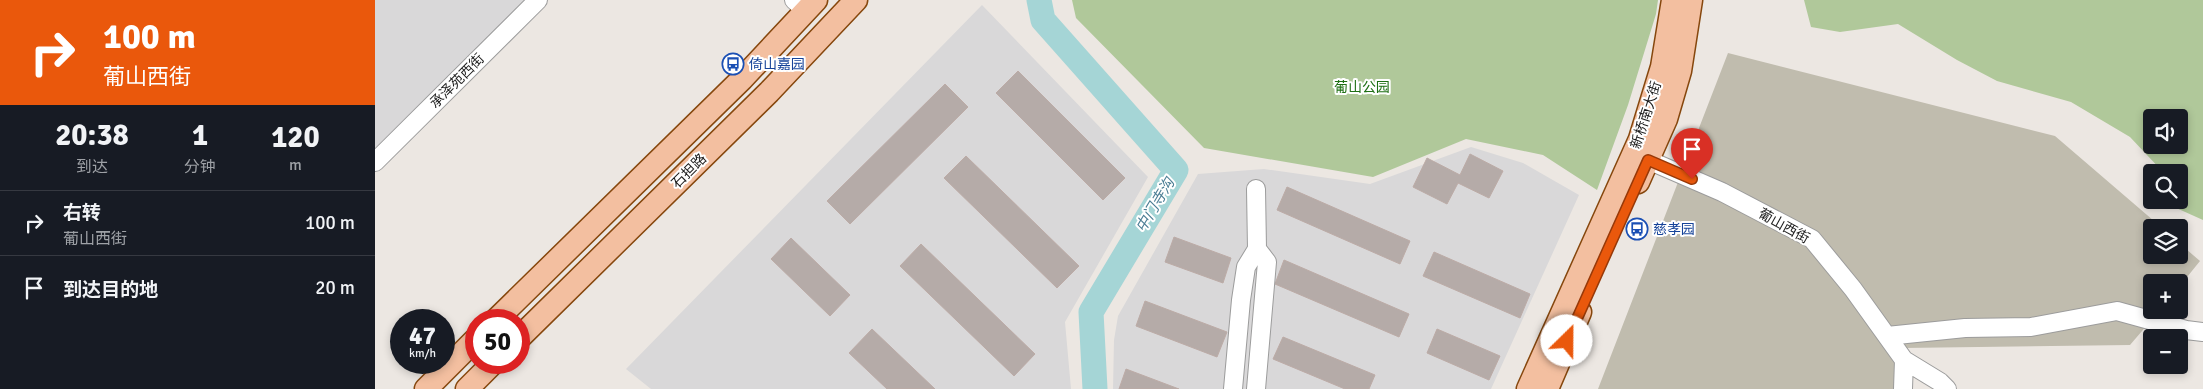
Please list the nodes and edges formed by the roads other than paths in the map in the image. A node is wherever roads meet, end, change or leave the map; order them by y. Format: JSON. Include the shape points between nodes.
{"nodes":[{"id":1,"x":539,"y":0,"type":"edge"},
{"id":2,"x":856,"y":0,"type":"edge"},
{"id":3,"x":1673,"y":0,"type":"edge"},
{"id":4,"x":1691,"y":0,"type":"edge"},
{"id":5,"x":805,"y":4,"type":"edge"},
{"id":6,"x":1648,"y":160,"type":"junction"},
{"id":7,"x":375,"y":162,"type":"edge"},
{"id":8,"x":1256,"y":189,"type":"dead end"},
{"id":9,"x":1257,"y":249,"type":"junction"},
{"id":10,"x":507,"y":309,"type":"edge"},
{"id":11,"x":530,"y":327,"type":"edge"},
{"id":12,"x":2203,"y":332,"type":"edge"},
{"id":13,"x":1887,"y":336,"type":"junction"},
{"id":14,"x":465,"y":350,"type":"edge"},
{"id":15,"x":1904,"y":360,"type":"junction"},
{"id":16,"x":482,"y":374,"type":"edge"},
{"id":17,"x":425,"y":389,"type":"edge"},
{"id":18,"x":467,"y":389,"type":"edge"},
{"id":19,"x":1233,"y":389,"type":"edge"},
{"id":20,"x":1256,"y":389,"type":"edge"},
{"id":21,"x":1527,"y":389,"type":"edge"},
{"id":22,"x":1547,"y":389,"type":"edge"},
{"id":23,"x":1903,"y":389,"type":"edge"},
{"id":24,"x":1947,"y":389,"type":"edge"}],
"edges":[{"from":1,"to":7,"type":"street","name":"承泽苑西街"},
{"from":2,"to":11,"type":"main road","name":"石担路","via":[[769,92]]},
{"from":3,"to":21,"type":"main road","name":"新桥南大街","via":[[1662,67],[1640,139]]},
{"from":4,"to":6,"type":"main road","name":"新桥南大街","via":[[1680,71],[1666,119]]},
{"from":5,"to":10,"type":"main road","name":"石担路","via":[[742,79]]},
{"from":6,"to":13,"type":"street","name":"葡山西街","via":[[1722,192],[1811,239]]},
{"from":6,"to":22,"type":"main road","name":"新桥南大街"},
{"from":8,"to":9,"type":"street"},
{"from":9,"to":19,"type":"street","via":[[1246,267]]},
{"from":9,"to":20,"type":"street","via":[[1267,262]]},
{"from":12,"to":13,"type":"street","via":[[2117,310],[2031,327],[1965,328]]},
{"from":13,"to":15,"type":"street","name":"葡山西街"},
{"from":14,"to":17,"type":"main road"},
{"from":15,"to":23,"type":"street"},
{"from":15,"to":24,"type":"street"},
{"from":16,"to":18,"type":"main road"}]}
